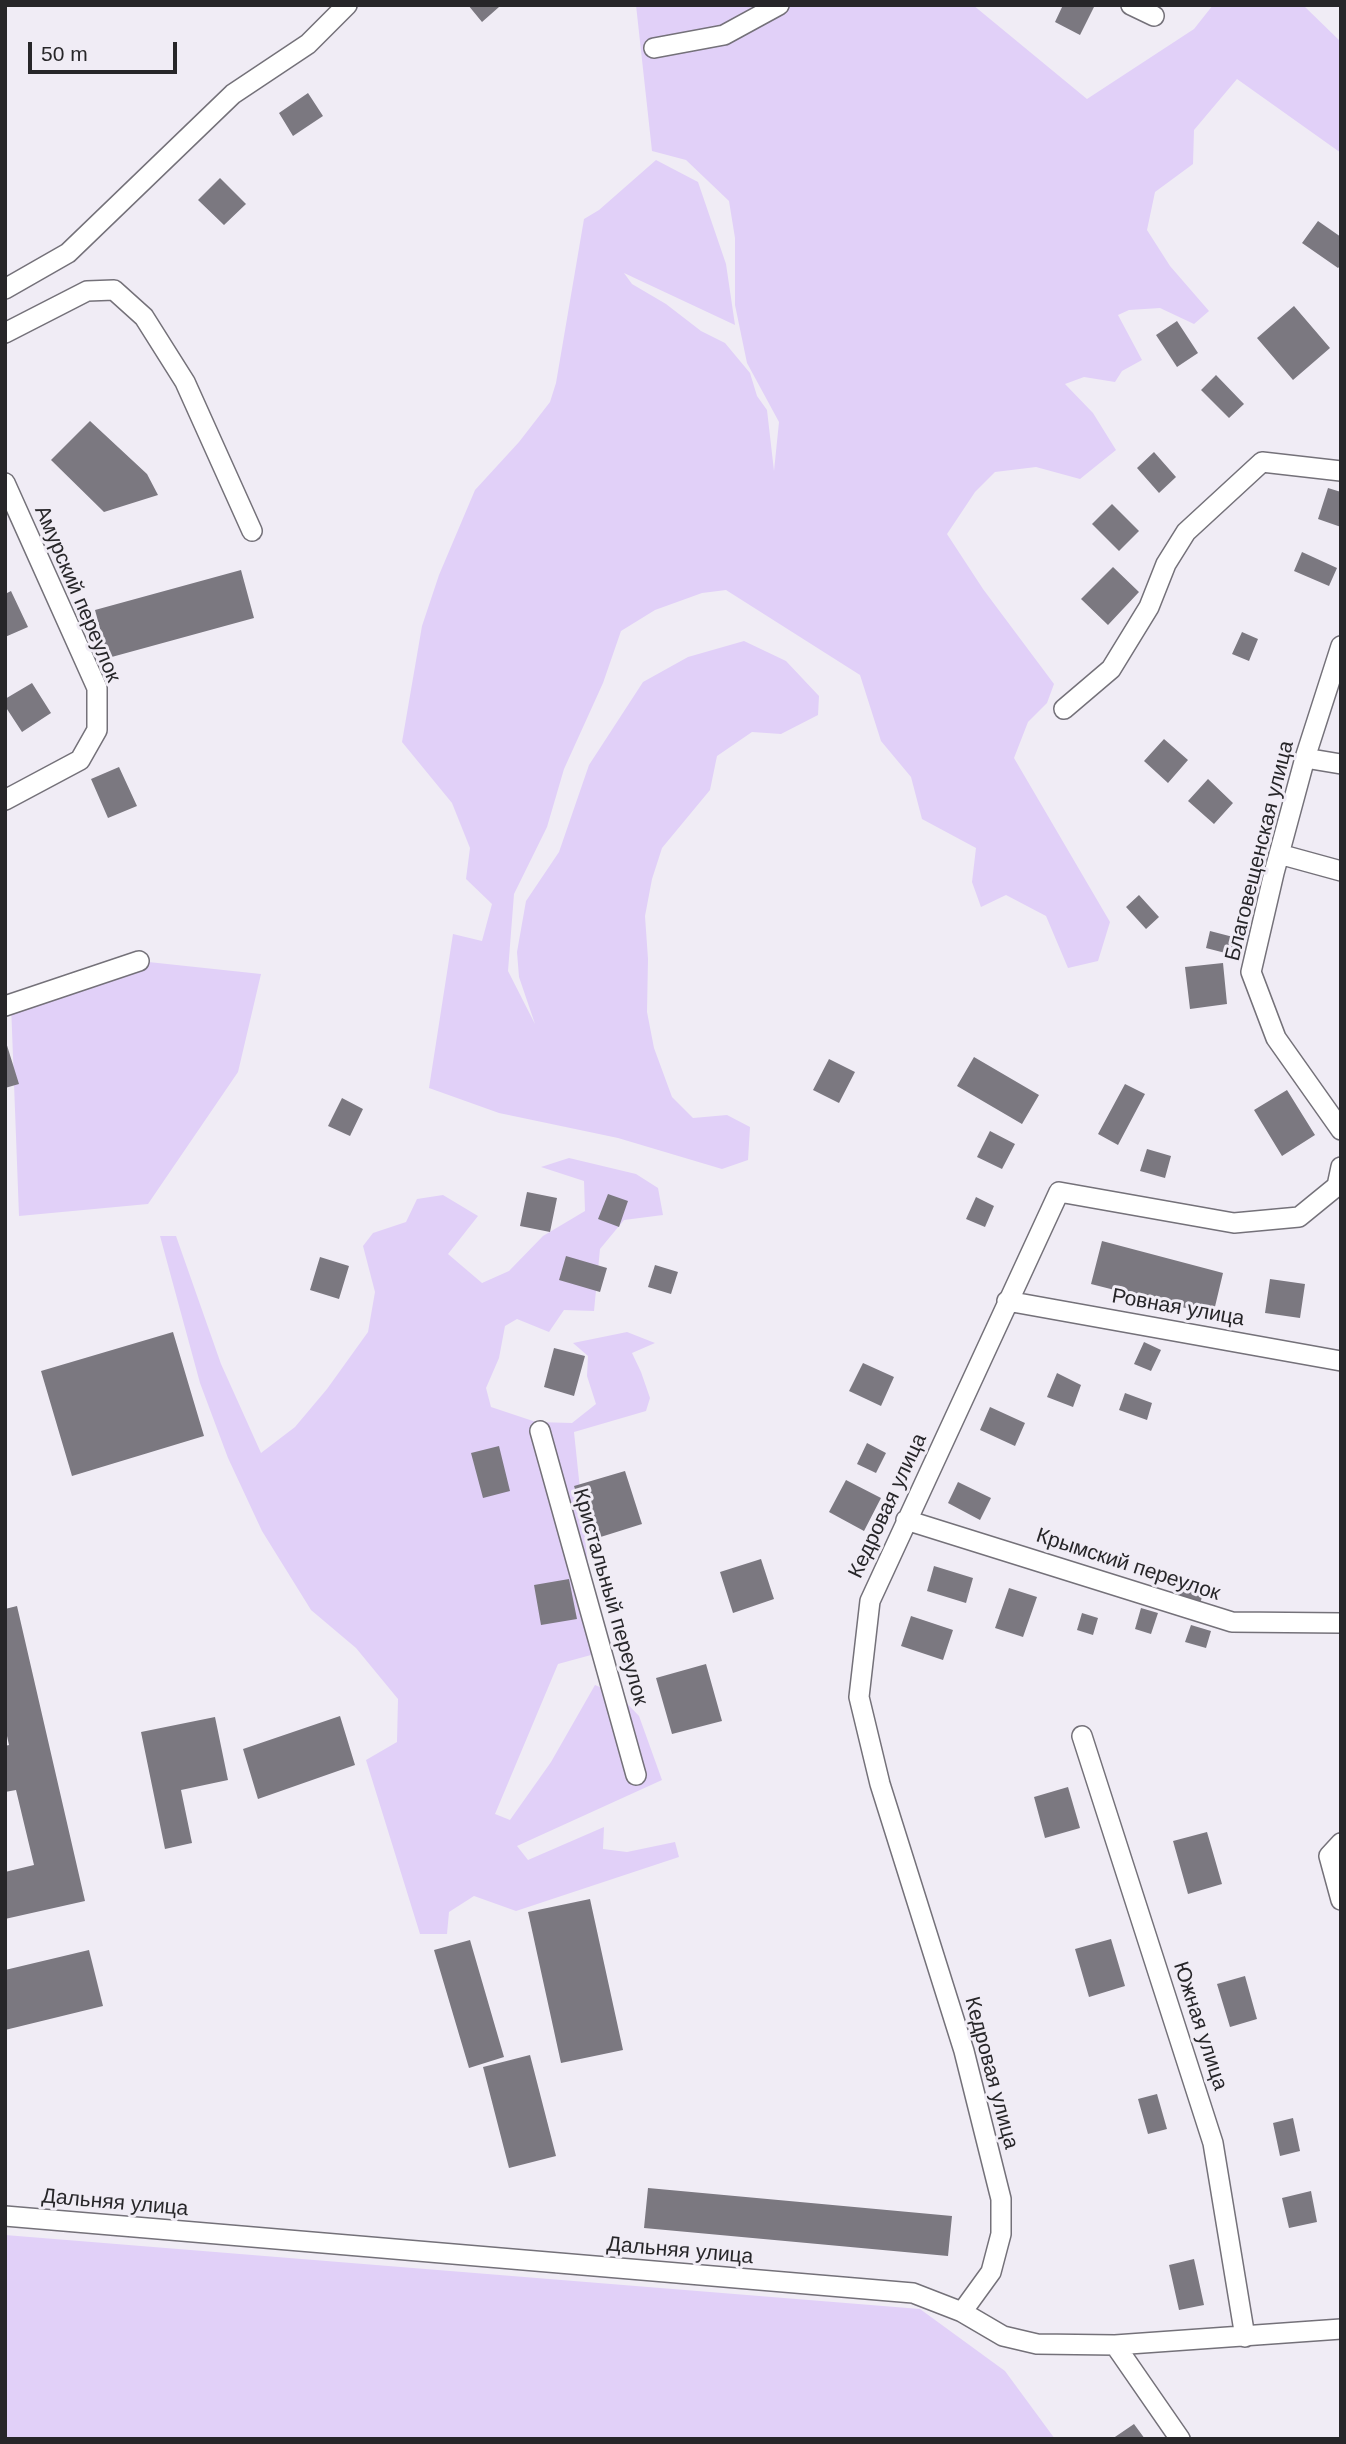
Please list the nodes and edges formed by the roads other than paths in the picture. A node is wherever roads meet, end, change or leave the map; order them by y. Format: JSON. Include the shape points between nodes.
{"nodes":[{"id":1,"x":347,"y":5,"type":"edge"},
{"id":2,"x":779,"y":5,"type":"edge"},
{"id":3,"x":1131,"y":5,"type":"edge"},
{"id":4,"x":1154,"y":16,"type":"dead end"},
{"id":5,"x":654,"y":48,"type":"dead end"},
{"id":6,"x":5,"y":289,"type":"edge"},
{"id":7,"x":5,"y":334,"type":"edge"},
{"id":8,"x":1341,"y":471,"type":"edge"},
{"id":9,"x":5,"y":484,"type":"edge"},
{"id":10,"x":253,"y":531,"type":"dead end"},
{"id":11,"x":1340,"y":650,"type":"edge"},
{"id":12,"x":1065,"y":709,"type":"dead end"},
{"id":13,"x":1305,"y":758,"type":"junction"},
{"id":14,"x":1341,"y":764,"type":"edge"},
{"id":15,"x":5,"y":800,"type":"edge"},
{"id":16,"x":1279,"y":855,"type":"junction"},
{"id":17,"x":1341,"y":871,"type":"edge"},
{"id":18,"x":139,"y":961,"type":"dead end"},
{"id":19,"x":5,"y":1006,"type":"edge"},
{"id":20,"x":1341,"y":1130,"type":"edge"},
{"id":21,"x":1341,"y":1167,"type":"edge"},
{"id":22,"x":1007,"y":1301,"type":"junction"},
{"id":23,"x":1341,"y":1361,"type":"edge"},
{"id":24,"x":540,"y":1431,"type":"dead end"},
{"id":25,"x":906,"y":1520,"type":"junction"},
{"id":26,"x":1341,"y":1623,"type":"edge"},
{"id":27,"x":1082,"y":1736,"type":"dead end"},
{"id":28,"x":636,"y":1775,"type":"dead end"},
{"id":29,"x":1341,"y":1843,"type":"edge"},
{"id":30,"x":1341,"y":1900,"type":"edge"},
{"id":31,"x":5,"y":2216,"type":"edge"},
{"id":32,"x":962,"y":2312,"type":"junction"},
{"id":33,"x":1341,"y":2329,"type":"edge"},
{"id":34,"x":1245,"y":2337,"type":"junction"},
{"id":35,"x":1115,"y":2345,"type":"junction"},
{"id":36,"x":1180,"y":2439,"type":"edge"}],
"edges":[{"from":1,"to":6,"type":"street","via":[[308,44],[233,94],[68,253]]},
{"from":2,"to":5,"type":"street","via":[[724,35]]},
{"from":3,"to":4,"type":"street"},
{"from":7,"to":10,"type":"street","via":[[87,291],[114,290],[144,317],[185,382]]},
{"from":8,"to":12,"type":"street","via":[[1262,462],[1186,532],[1166,564],[1149,607],[1111,669]]},
{"from":9,"to":15,"type":"street","name":"Амурский переулок","via":[[96,688],[97,730],[80,760]]},
{"from":11,"to":13,"type":"street","name":"Благовещенская улица"},
{"from":13,"to":14,"type":"street"},
{"from":13,"to":16,"type":"street","name":"Благовещенская улица"},
{"from":16,"to":17,"type":"street"},
{"from":16,"to":20,"type":"street","name":"Благовещенская улица","via":[[1251,972],[1276,1038]]},
{"from":18,"to":19,"type":"street"},
{"from":21,"to":22,"type":"street","name":"Кедровая улица","via":[[1337,1186],[1299,1217],[1234,1223],[1059,1192]]},
{"from":22,"to":23,"type":"street","name":"Ровная улица"},
{"from":22,"to":25,"type":"street","name":"Кедровая улица"},
{"from":24,"to":28,"type":"street","name":"Кристальный переулок"},
{"from":25,"to":26,"type":"street","name":"Крымский переулок","via":[[1232,1622]]},
{"from":25,"to":32,"type":"street","name":"Кедровая улица","via":[[870,1601],[859,1697],[880,1784],[964,2051],[1001,2199],[1001,2234],[991,2272]]},
{"from":27,"to":34,"type":"street","name":"Южная улица","via":[[1213,2143]]},
{"from":29,"to":30,"type":"street","via":[[1329,1856]]},
{"from":31,"to":32,"type":"street","name":"Дальняя улица","via":[[913,2293]]},
{"from":32,"to":35,"type":"street","name":"Дальняя улица","via":[[1003,2336],[1037,2343]]},
{"from":33,"to":34,"type":"street","name":"Дальняя улица"},
{"from":34,"to":35,"type":"street","name":"Дальняя улица"},
{"from":35,"to":36,"type":"street"}]}
